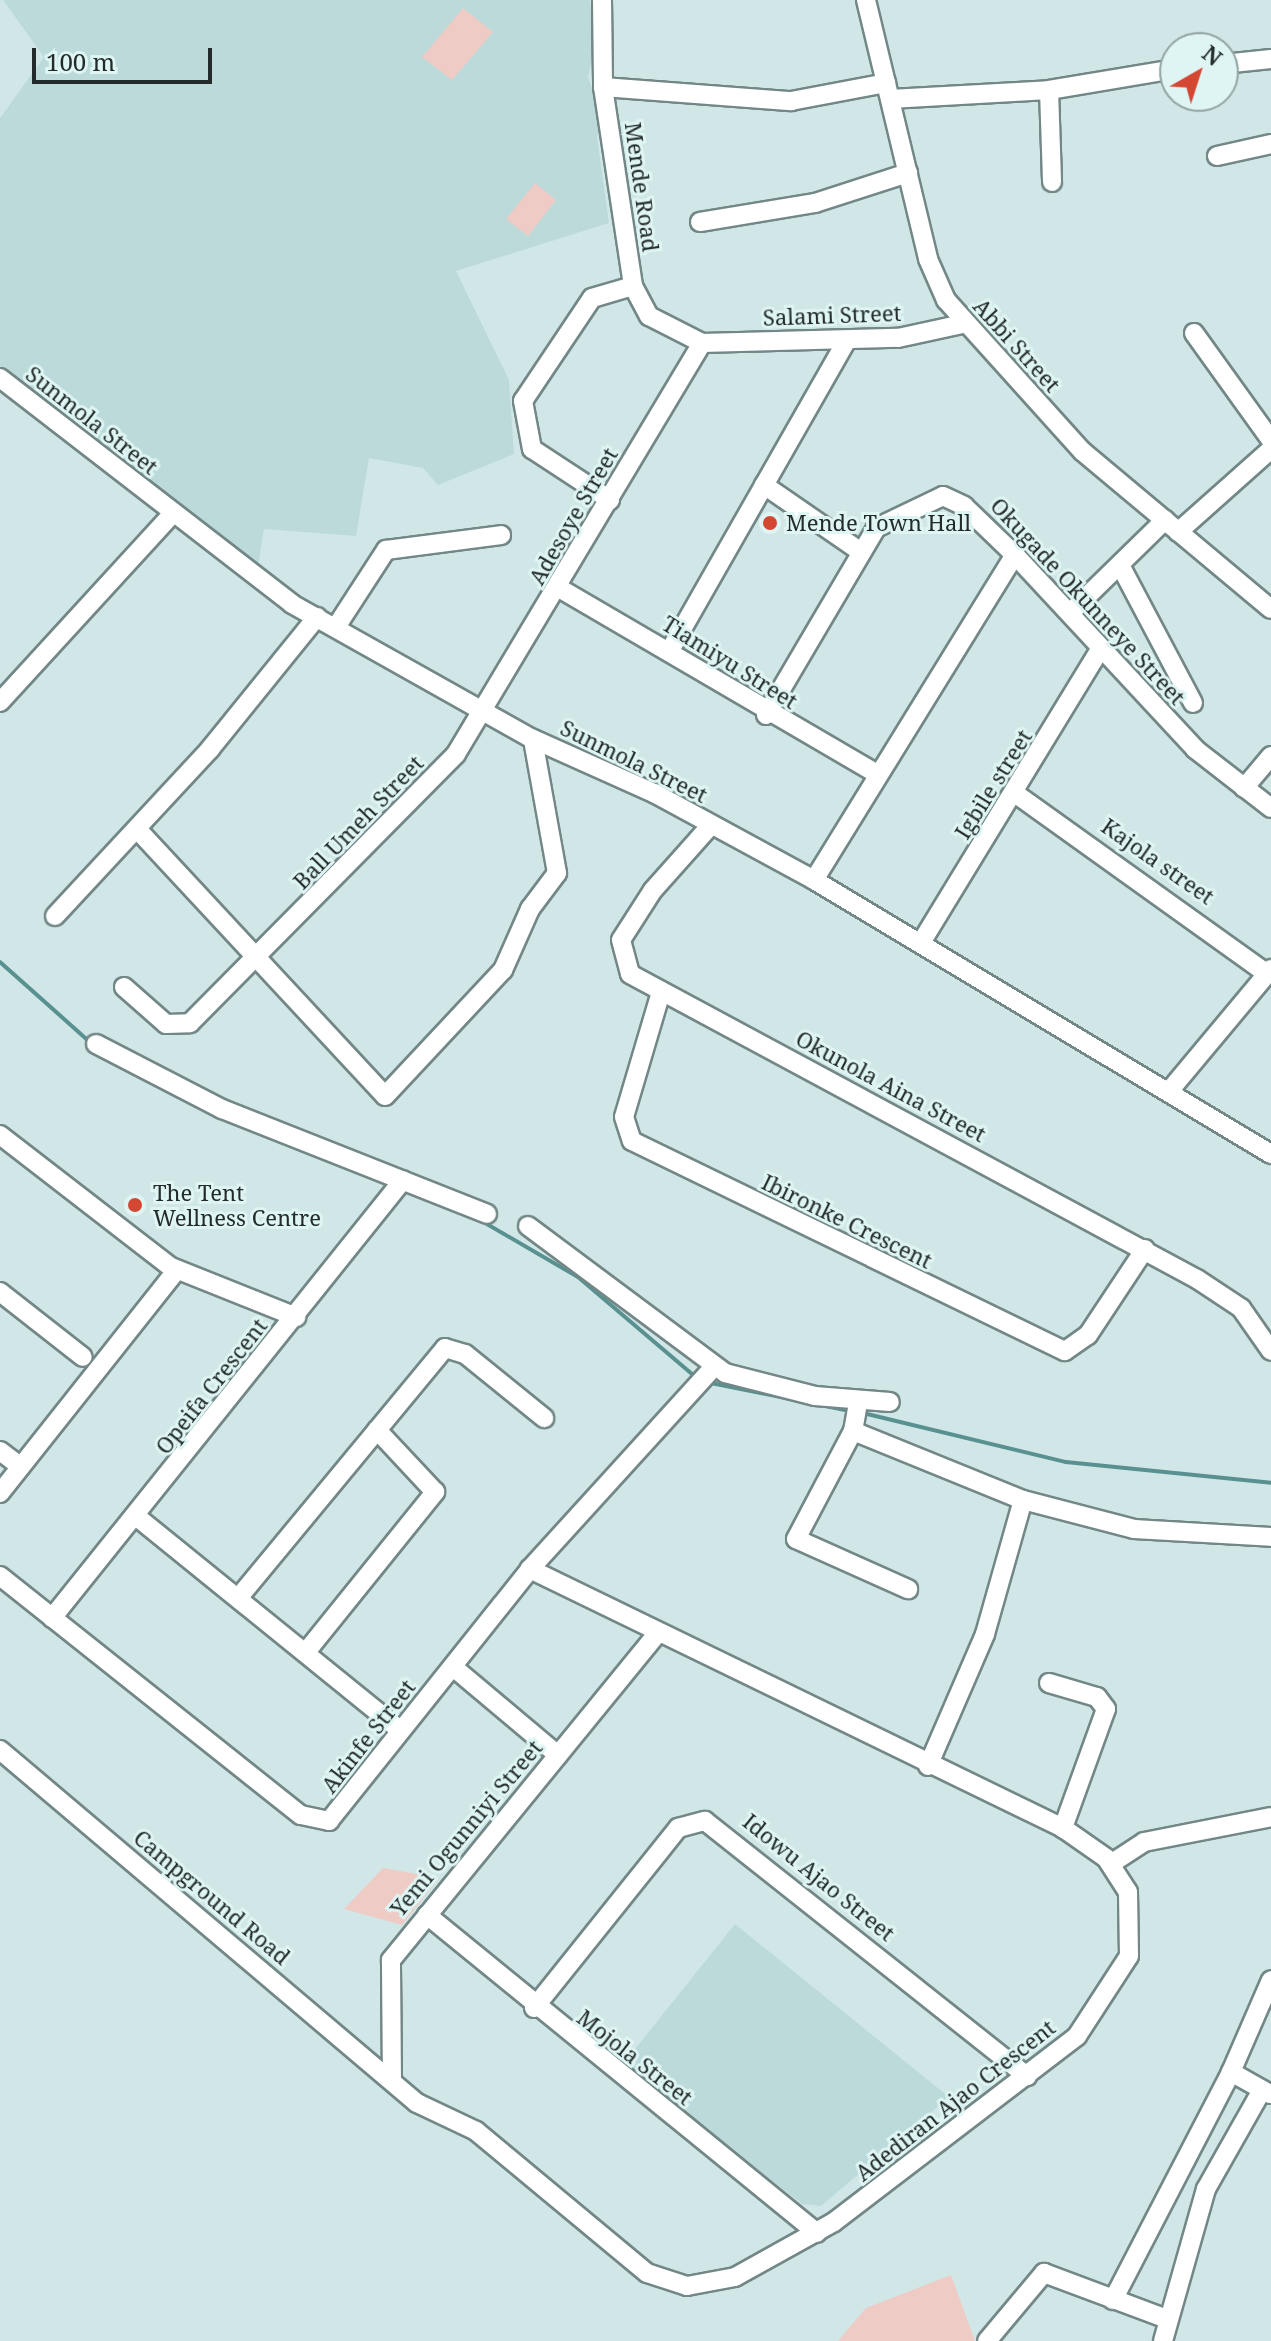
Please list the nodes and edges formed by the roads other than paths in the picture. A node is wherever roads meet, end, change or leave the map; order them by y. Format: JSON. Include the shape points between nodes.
{"nodes":[{"id":1,"x":602,"y":0,"type":"edge"},
{"id":2,"x":866,"y":0,"type":"edge"},
{"id":3,"x":1271,"y":59,"type":"edge"},
{"id":4,"x":1239,"y":62,"type":"edge"},
{"id":5,"x":1159,"y":72,"type":"edge"},
{"id":6,"x":603,"y":87,"type":"junction"},
{"id":7,"x":1049,"y":90,"type":"junction"},
{"id":8,"x":888,"y":91,"type":"junction"},
{"id":9,"x":1271,"y":144,"type":"edge"},
{"id":10,"x":1217,"y":156,"type":"dead end"},
{"id":11,"x":908,"y":173,"type":"junction"},
{"id":12,"x":1052,"y":182,"type":"dead end"},
{"id":13,"x":700,"y":222,"type":"dead end"},
{"id":14,"x":633,"y":286,"type":"junction"},
{"id":15,"x":962,"y":324,"type":"junction"},
{"id":16,"x":1194,"y":333,"type":"dead end"},
{"id":17,"x":846,"y":342,"type":"junction"},
{"id":18,"x":702,"y":343,"type":"junction"},
{"id":19,"x":0,"y":378,"type":"edge"},
{"id":20,"x":1271,"y":440,"type":"edge"},
{"id":21,"x":1271,"y":449,"type":"edge"},
{"id":22,"x":764,"y":485,"type":"junction"},
{"id":23,"x":610,"y":500,"type":"junction"},
{"id":24,"x":172,"y":514,"type":"junction"},
{"id":25,"x":1171,"y":526,"type":"junction"},
{"id":26,"x":501,"y":535,"type":"dead end"},
{"id":27,"x":861,"y":552,"type":"junction"},
{"id":28,"x":1015,"y":555,"type":"junction"},
{"id":29,"x":1120,"y":565,"type":"junction"},
{"id":30,"x":559,"y":588,"type":"junction"},
{"id":31,"x":1271,"y":609,"type":"edge"},
{"id":32,"x":1070,"y":613,"type":"junction"},
{"id":33,"x":317,"y":617,"type":"junction"},
{"id":34,"x":336,"y":627,"type":"junction"},
{"id":35,"x":1100,"y":649,"type":"junction"},
{"id":36,"x":669,"y":652,"type":"junction"},
{"id":37,"x":0,"y":702,"type":"edge"},
{"id":38,"x":1193,"y":703,"type":"dead end"},
{"id":39,"x":486,"y":713,"type":"junction"},
{"id":40,"x":766,"y":715,"type":"junction"},
{"id":41,"x":533,"y":739,"type":"junction"},
{"id":42,"x":1271,"y":756,"type":"edge"},
{"id":43,"x":877,"y":774,"type":"junction"},
{"id":44,"x":1244,"y":788,"type":"junction"},
{"id":45,"x":1016,"y":794,"type":"junction"},
{"id":46,"x":1271,"y":808,"type":"edge"},
{"id":47,"x":711,"y":825,"type":"junction"},
{"id":48,"x":137,"y":829,"type":"junction"},
{"id":49,"x":814,"y":880,"type":"junction"},
{"id":50,"x":55,"y":916,"type":"dead end"},
{"id":51,"x":922,"y":941,"type":"junction"},
{"id":52,"x":257,"y":959,"type":"junction"},
{"id":53,"x":1269,"y":972,"type":"edge"},
{"id":54,"x":124,"y":987,"type":"dead end"},
{"id":55,"x":661,"y":992,"type":"junction"},
{"id":56,"x":96,"y":1044,"type":"dead end"},
{"id":57,"x":1170,"y":1090,"type":"junction"},
{"id":58,"x":0,"y":1135,"type":"edge"},
{"id":59,"x":1271,"y":1154,"type":"edge"},
{"id":60,"x":400,"y":1183,"type":"junction"},
{"id":61,"x":487,"y":1214,"type":"dead end"},
{"id":62,"x":528,"y":1226,"type":"dead end"},
{"id":63,"x":1145,"y":1249,"type":"junction"},
{"id":64,"x":177,"y":1270,"type":"junction"},
{"id":65,"x":0,"y":1292,"type":"edge"},
{"id":66,"x":296,"y":1317,"type":"junction"},
{"id":67,"x":1271,"y":1351,"type":"edge"},
{"id":68,"x":83,"y":1357,"type":"dead end"},
{"id":69,"x":708,"y":1375,"type":"junction"},
{"id":70,"x":890,"y":1402,"type":"dead end"},
{"id":71,"x":856,"y":1415,"type":"junction"},
{"id":72,"x":544,"y":1418,"type":"dead end"},
{"id":73,"x":377,"y":1430,"type":"junction"},
{"id":74,"x":0,"y":1451,"type":"edge"},
{"id":75,"x":21,"y":1467,"type":"junction"},
{"id":76,"x":0,"y":1493,"type":"edge"},
{"id":77,"x":1023,"y":1500,"type":"junction"},
{"id":78,"x":137,"y":1517,"type":"junction"},
{"id":79,"x":1271,"y":1537,"type":"edge"},
{"id":80,"x":530,"y":1569,"type":"junction"},
{"id":81,"x":0,"y":1576,"type":"edge"},
{"id":82,"x":908,"y":1589,"type":"dead end"},
{"id":83,"x":239,"y":1597,"type":"junction"},
{"id":84,"x":52,"y":1618,"type":"junction"},
{"id":85,"x":657,"y":1634,"type":"junction"},
{"id":86,"x":306,"y":1652,"type":"junction"},
{"id":87,"x":453,"y":1667,"type":"junction"},
{"id":88,"x":1049,"y":1683,"type":"dead end"},
{"id":89,"x":400,"y":1730,"type":"junction"},
{"id":90,"x":0,"y":1750,"type":"edge"},
{"id":91,"x":558,"y":1755,"type":"junction"},
{"id":92,"x":928,"y":1766,"type":"junction"},
{"id":93,"x":1271,"y":1817,"type":"edge"},
{"id":94,"x":1063,"y":1828,"type":"junction"},
{"id":95,"x":1112,"y":1863,"type":"junction"},
{"id":96,"x":427,"y":1915,"type":"junction"},
{"id":97,"x":1271,"y":1980,"type":"edge"},
{"id":98,"x":534,"y":2008,"type":"junction"},
{"id":99,"x":1231,"y":2072,"type":"junction"},
{"id":100,"x":1027,"y":2076,"type":"junction"},
{"id":101,"x":392,"y":2081,"type":"junction"},
{"id":102,"x":1266,"y":2092,"type":"edge"},
{"id":103,"x":817,"y":2233,"type":"junction"},
{"id":104,"x":1113,"y":2300,"type":"junction"},
{"id":105,"x":1167,"y":2319,"type":"junction"},
{"id":106,"x":987,"y":2341,"type":"edge"},
{"id":107,"x":1163,"y":2341,"type":"edge"}],
"edges":[{"from":1,"to":6,"type":"street","name":"Mende Road"},
{"from":2,"to":8,"type":"street","name":"Abbi Street"},
{"from":3,"to":4,"type":"street"},
{"from":5,"to":7,"type":"street"},
{"from":6,"to":8,"type":"street","via":[[791,101]]},
{"from":6,"to":14,"type":"street","name":"Mende Road"},
{"from":7,"to":8,"type":"street"},
{"from":7,"to":12,"type":"street"},
{"from":8,"to":11,"type":"street","name":"Abbi Street"},
{"from":9,"to":10,"type":"street"},
{"from":11,"to":13,"type":"street","via":[[815,203]]},
{"from":11,"to":15,"type":"street","name":"Abbi Street","via":[[928,259]]},
{"from":14,"to":18,"type":"street","name":"Mende Road","via":[[663,329]]},
{"from":14,"to":23,"type":"street","via":[[592,298],[523,401],[532,449]]},
{"from":15,"to":17,"type":"street","name":"Salami Street"},
{"from":15,"to":25,"type":"street","name":"Abbi Street","via":[[1082,451]]},
{"from":16,"to":20,"type":"street"},
{"from":17,"to":18,"type":"street","name":"Salami Street"},
{"from":17,"to":22,"type":"street"},
{"from":18,"to":23,"type":"street","name":"Adesoye Street"},
{"from":19,"to":24,"type":"street","name":"Sunmola Street"},
{"from":21,"to":25,"type":"street"},
{"from":22,"to":27,"type":"street"},
{"from":22,"to":36,"type":"street"},
{"from":23,"to":30,"type":"street","name":"Adesoye Street"},
{"from":24,"to":33,"type":"street","name":"Sunmola Street","via":[[260,584]]},
{"from":24,"to":37,"type":"street"},
{"from":25,"to":29,"type":"street"},
{"from":25,"to":31,"type":"street","name":"Abbi Street"},
{"from":26,"to":34,"type":"street","via":[[386,550]]},
{"from":27,"to":28,"type":"street","name":"Okugade Okunneye Street","via":[[889,518],[943,496],[964,506]]},
{"from":27,"to":40,"type":"street","name":"Okugade Okunneye Street"},
{"from":28,"to":32,"type":"street","name":"Okugade Okunneye Street"},
{"from":28,"to":43,"type":"street"},
{"from":29,"to":32,"type":"street"},
{"from":29,"to":38,"type":"street"},
{"from":30,"to":36,"type":"street","name":"Tiamiyu Street"},
{"from":30,"to":39,"type":"street","name":"Adesoye Street"},
{"from":32,"to":35,"type":"street","name":"Okugade Okunneye Street"},
{"from":33,"to":34,"type":"street","name":"Sunmola Street"},
{"from":33,"to":48,"type":"street"},
{"from":34,"to":39,"type":"street","name":"Sunmola Street"},
{"from":35,"to":44,"type":"street","name":"Okugade Okunneye Street","via":[[1195,749]]},
{"from":35,"to":45,"type":"street","name":"Igbile street"},
{"from":36,"to":40,"type":"street","name":"Tiamiyu Street"},
{"from":39,"to":41,"type":"street","name":"Sunmola Street"},
{"from":39,"to":52,"type":"street","name":"Ball Umeh Street","via":[[456,754]]},
{"from":40,"to":43,"type":"street","name":"Tiamiyu Street"},
{"from":41,"to":47,"type":"street","name":"Sunmola Street"},
{"from":41,"to":52,"type":"street","via":[[557,873],[530,909],[503,970],[389,1094],[378,1092]]},
{"from":42,"to":44,"type":"street"},
{"from":43,"to":49,"type":"street"},
{"from":44,"to":46,"type":"street","name":"Okugade Okunneye Street"},
{"from":45,"to":51,"type":"street","name":"Igbile street"},
{"from":45,"to":53,"type":"street","name":"Kajola street"},
{"from":47,"to":49,"type":"street","name":"Sunmola Street"},
{"from":47,"to":55,"type":"street","name":"Okunola Aina Street","via":[[653,890],[621,940],[624,967]]},
{"from":48,"to":50,"type":"street"},
{"from":48,"to":52,"type":"street"},
{"from":49,"to":51,"type":"street","name":"Sunmola Street"},
{"from":51,"to":57,"type":"street","name":"Sunmola Street"},
{"from":52,"to":54,"type":"street","name":"Ball Umeh Street","via":[[178,1027]]},
{"from":53,"to":57,"type":"street"},
{"from":55,"to":63,"type":"street","name":"Okunola Aina Street"},
{"from":55,"to":63,"type":"street","name":"Ibironke Crescent","via":[[624,1117],[632,1141],[1065,1351],[1088,1335]]},
{"from":56,"to":60,"type":"street","via":[[222,1109]]},
{"from":57,"to":59,"type":"street","name":"Sunmola Street"},
{"from":58,"to":64,"type":"street"},
{"from":60,"to":61,"type":"street"},
{"from":60,"to":66,"type":"street","name":"Opeifa Crescent"},
{"from":62,"to":69,"type":"street"},
{"from":63,"to":67,"type":"street","name":"Okunola Aina Street","via":[[1241,1308]]},
{"from":64,"to":66,"type":"street"},
{"from":64,"to":75,"type":"street"},
{"from":65,"to":68,"type":"street"},
{"from":66,"to":78,"type":"street","name":"Opeifa Crescent"},
{"from":69,"to":71,"type":"street"},
{"from":69,"to":80,"type":"street","name":"Akinfe Street"},
{"from":70,"to":71,"type":"street"},
{"from":71,"to":77,"type":"street"},
{"from":71,"to":82,"type":"street","via":[[796,1539]]},
{"from":72,"to":73,"type":"street","via":[[465,1354],[445,1348]]},
{"from":73,"to":83,"type":"street"},
{"from":73,"to":86,"type":"street","via":[[435,1492]]},
{"from":74,"to":75,"type":"street"},
{"from":75,"to":76,"type":"street"},
{"from":77,"to":79,"type":"street","via":[[1134,1529]]},
{"from":77,"to":92,"type":"street","via":[[985,1634]]},
{"from":78,"to":83,"type":"street"},
{"from":78,"to":84,"type":"street","name":"Opeifa Crescent"},
{"from":80,"to":85,"type":"street"},
{"from":80,"to":87,"type":"street","name":"Akinfe Street"},
{"from":81,"to":84,"type":"street","name":"Akinfe Street"},
{"from":83,"to":86,"type":"street"},
{"from":84,"to":89,"type":"street","name":"Akinfe Street","via":[[312,1821],[337,1813]]},
{"from":85,"to":91,"type":"street","name":"Yemi Ogunniyi Street"},
{"from":85,"to":92,"type":"street"},
{"from":86,"to":89,"type":"street"},
{"from":87,"to":89,"type":"street","name":"Akinfe Street"},
{"from":87,"to":91,"type":"street"},
{"from":88,"to":94,"type":"street","via":[[1097,1697],[1106,1709]]},
{"from":90,"to":101,"type":"street","name":"Campground Road"},
{"from":91,"to":96,"type":"street","name":"Yemi Ogunniyi Street"},
{"from":92,"to":94,"type":"street"},
{"from":93,"to":95,"type":"street","via":[[1144,1842]]},
{"from":94,"to":95,"type":"street"},
{"from":95,"to":100,"type":"street","name":"Adediran Ajao Crescent","via":[[1132,1908],[1129,1956],[1093,2019]]},
{"from":96,"to":98,"type":"street","name":"Mojola Street"},
{"from":96,"to":101,"type":"street","name":"Yemi Ogunniyi Street","via":[[391,1960]]},
{"from":97,"to":99,"type":"street"},
{"from":98,"to":100,"type":"street","name":"Idowu Ajao Street","via":[[678,1828],[705,1821]]},
{"from":98,"to":103,"type":"street","name":"Mojola Street"},
{"from":99,"to":102,"type":"street"},
{"from":99,"to":104,"type":"street"},
{"from":100,"to":103,"type":"street","name":"Adediran Ajao Crescent"},
{"from":101,"to":103,"type":"street","name":"Adediran Ajao Crescent","via":[[476,2131],[660,2279],[687,2286],[735,2277]]},
{"from":102,"to":105,"type":"street","via":[[1206,2189]]},
{"from":104,"to":105,"type":"street"},
{"from":104,"to":106,"type":"street","via":[[1044,2273]]},
{"from":105,"to":107,"type":"street"}]}
